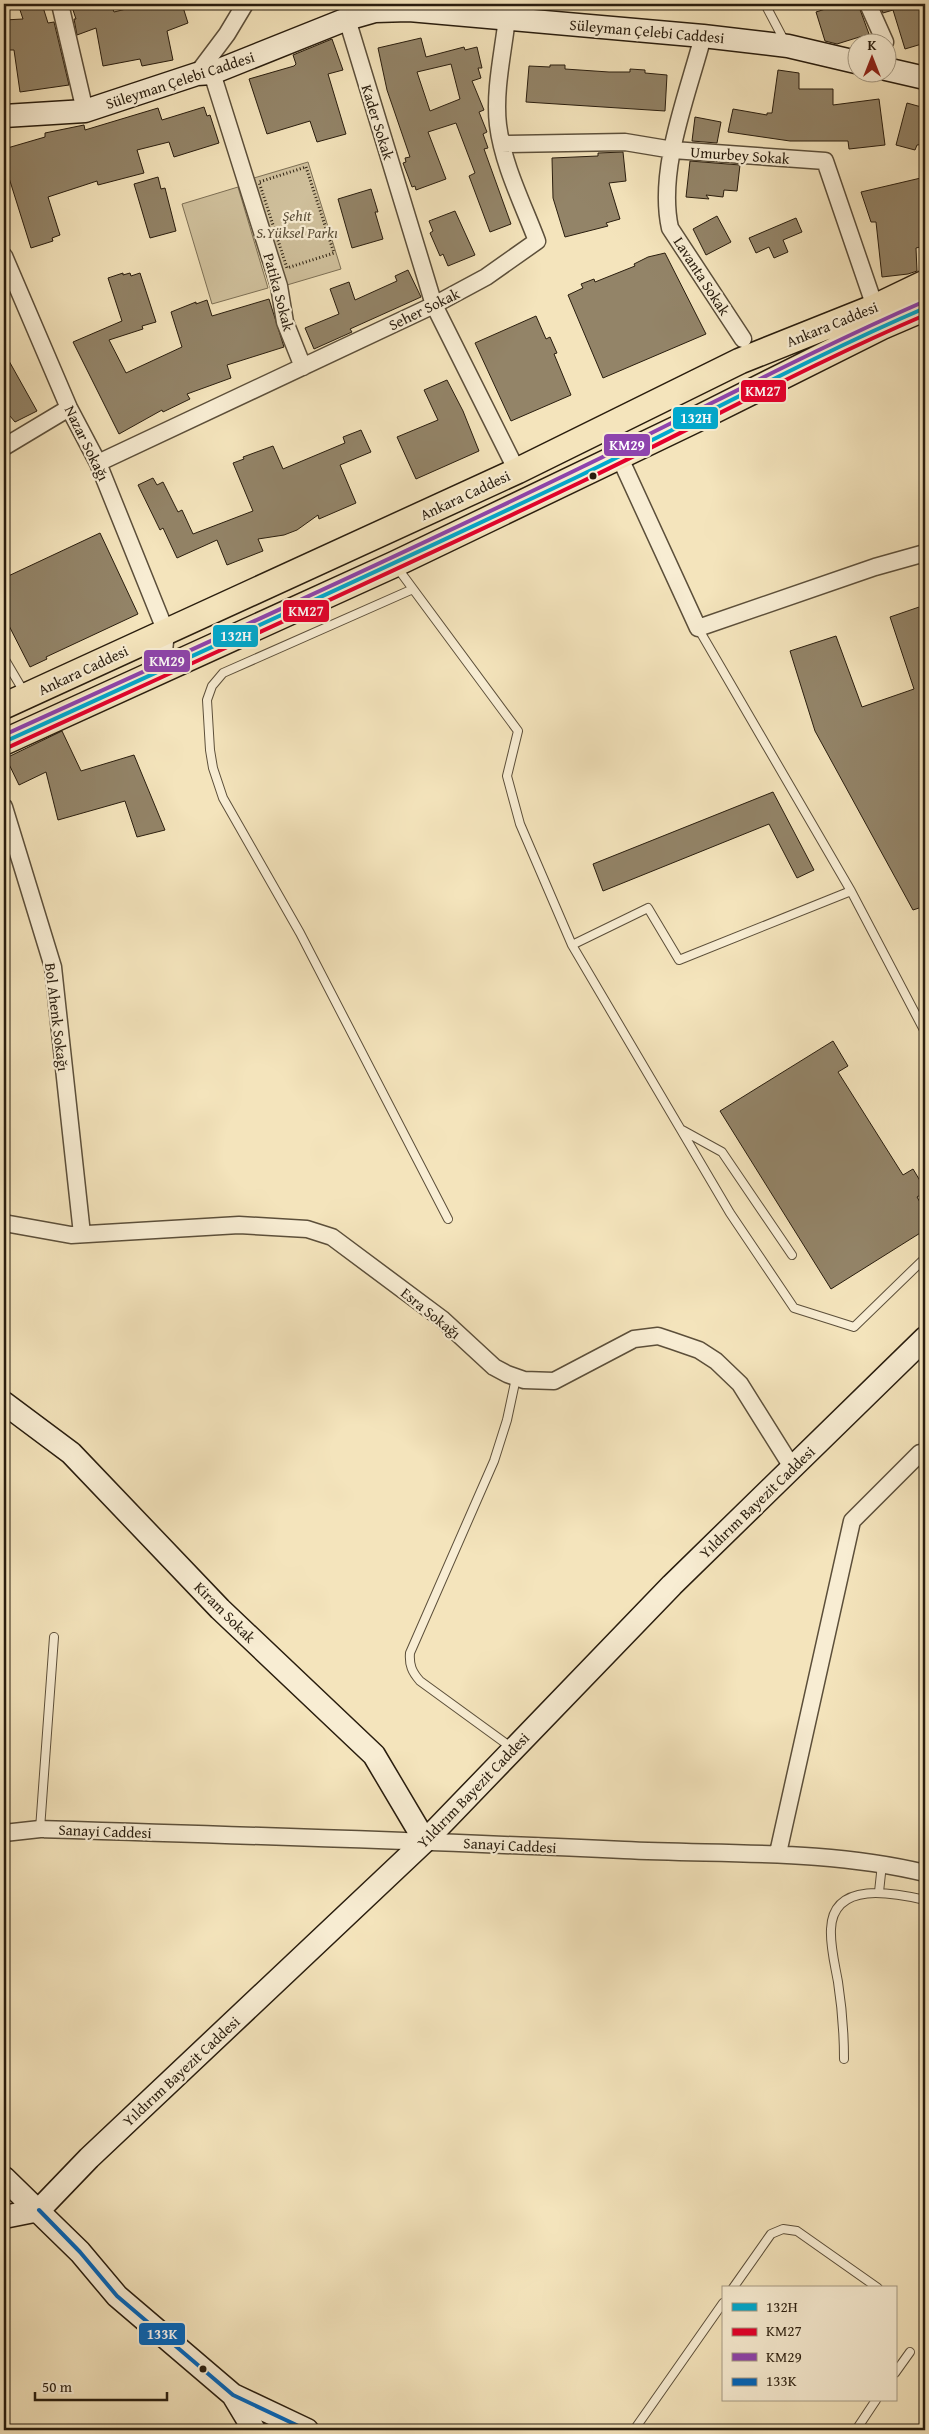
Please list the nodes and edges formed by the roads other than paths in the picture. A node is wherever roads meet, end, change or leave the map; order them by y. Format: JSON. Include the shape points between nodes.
{"nodes":[{"id":1,"x":60,"y":4,"type":"edge"},
{"id":2,"x":245,"y":4,"type":"edge"},
{"id":3,"x":765,"y":4,"type":"edge"},
{"id":4,"x":868,"y":4,"type":"edge"},
{"id":5,"x":507,"y":18,"type":"junction"},
{"id":6,"x":347,"y":19,"type":"junction"},
{"id":7,"x":881,"y":32,"type":"edge"},
{"id":8,"x":703,"y":36,"type":"junction"},
{"id":9,"x":788,"y":46,"type":"junction"},
{"id":10,"x":846,"y":60,"type":"edge"},
{"id":11,"x":896,"y":72,"type":"edge"},
{"id":12,"x":204,"y":73,"type":"junction"},
{"id":13,"x":925,"y":78,"type":"edge"},
{"id":14,"x":85,"y":111,"type":"junction"},
{"id":15,"x":4,"y":116,"type":"edge"},
{"id":16,"x":502,"y":144,"type":"junction"},
{"id":17,"x":673,"y":150,"type":"junction"},
{"id":18,"x":4,"y":256,"type":"edge"},
{"id":19,"x":925,"y":283,"type":"edge"},
{"id":20,"x":434,"y":305,"type":"junction"},
{"id":21,"x":875,"y":307,"type":"junction"},
{"id":22,"x":925,"y":308,"type":"edge"},
{"id":23,"x":743,"y":339,"type":"dead end"},
{"id":24,"x":303,"y":367,"type":"junction"},
{"id":25,"x":69,"y":408,"type":"junction"},
{"id":26,"x":4,"y":447,"type":"edge"},
{"id":27,"x":619,"y":456,"type":"junction"},
{"id":28,"x":98,"y":463,"type":"junction"},
{"id":29,"x":517,"y":471,"type":"junction"},
{"id":30,"x":925,"y":553,"type":"edge"},
{"id":31,"x":395,"y":564,"type":"junction"},
{"id":32,"x":413,"y":589,"type":"junction"},
{"id":33,"x":698,"y":628,"type":"junction"},
{"id":34,"x":166,"y":632,"type":"junction"},
{"id":35,"x":4,"y":658,"type":"edge"},
{"id":36,"x":162,"y":671,"type":"junction"},
{"id":37,"x":26,"y":696,"type":"junction"},
{"id":38,"x":4,"y":706,"type":"edge"},
{"id":39,"x":4,"y":742,"type":"edge"},
{"id":40,"x":4,"y":806,"type":"edge"},
{"id":41,"x":851,"y":891,"type":"junction"},
{"id":42,"x":572,"y":945,"type":"junction"},
{"id":43,"x":925,"y":1032,"type":"edge"},
{"id":44,"x":680,"y":1129,"type":"junction"},
{"id":45,"x":448,"y":1220,"type":"dead end"},
{"id":46,"x":4,"y":1223,"type":"edge"},
{"id":47,"x":82,"y":1234,"type":"junction"},
{"id":48,"x":792,"y":1255,"type":"dead end"},
{"id":49,"x":925,"y":1258,"type":"edge"},
{"id":50,"x":925,"y":1338,"type":"edge"},
{"id":51,"x":516,"y":1378,"type":"junction"},
{"id":52,"x":4,"y":1402,"type":"edge"},
{"id":53,"x":925,"y":1456,"type":"edge"},
{"id":54,"x":792,"y":1468,"type":"junction"},
{"id":55,"x":54,"y":1637,"type":"dead end"},
{"id":56,"x":514,"y":1749,"type":"junction"},
{"id":57,"x":40,"y":1829,"type":"junction"},
{"id":58,"x":4,"y":1832,"type":"edge"},
{"id":59,"x":424,"y":1841,"type":"junction"},
{"id":60,"x":778,"y":1853,"type":"junction"},
{"id":61,"x":883,"y":1863,"type":"junction"},
{"id":62,"x":925,"y":1872,"type":"edge"},
{"id":63,"x":879,"y":1892,"type":"junction"},
{"id":64,"x":925,"y":1900,"type":"edge"},
{"id":65,"x":844,"y":2059,"type":"dead end"},
{"id":66,"x":4,"y":2178,"type":"edge"},
{"id":67,"x":39,"y":2210,"type":"junction"},
{"id":68,"x":4,"y":2217,"type":"edge"},
{"id":69,"x":734,"y":2286,"type":"edge"},
{"id":70,"x":875,"y":2286,"type":"edge"},
{"id":71,"x":722,"y":2304,"type":"edge"},
{"id":72,"x":910,"y":2352,"type":"dead end"},
{"id":73,"x":896,"y":2372,"type":"edge"},
{"id":74,"x":233,"y":2395,"type":"junction"},
{"id":75,"x":875,"y":2402,"type":"edge"},
{"id":76,"x":248,"y":2426,"type":"edge"},
{"id":77,"x":307,"y":2430,"type":"edge"},
{"id":78,"x":634,"y":2430,"type":"edge"},
{"id":79,"x":856,"y":2430,"type":"edge"}],
"edges":[{"from":1,"to":14,"type":"street"},
{"from":2,"to":12,"type":"street"},
{"from":3,"to":9,"type":"lane"},
{"from":4,"to":7,"type":"street"},
{"from":5,"to":6,"type":"street","name":"Süleyman Çelebi Caddesi","via":[[409,10],[375,11]]},
{"from":5,"to":8,"type":"street","name":"Süleyman Çelebi Caddesi"},
{"from":5,"to":16,"type":"street","name":"Seher Sokak","via":[[498,123]]},
{"from":6,"to":12,"type":"street","name":"Süleyman Çelebi Caddesi"},
{"from":6,"to":20,"type":"street","name":"Kader Sokak"},
{"from":8,"to":9,"type":"street","name":"Süleyman Çelebi Caddesi"},
{"from":8,"to":17,"type":"street","name":"Lavanta Sokak"},
{"from":9,"to":10,"type":"street","name":"Süleyman Çelebi Caddesi"},
{"from":11,"to":13,"type":"street"},
{"from":12,"to":14,"type":"street","name":"Süleyman Çelebi Caddesi"},
{"from":12,"to":24,"type":"street","name":"Patika Sokak","via":[[279,286],[285,322]]},
{"from":14,"to":15,"type":"street","name":"Süleyman Çelebi Caddesi"},
{"from":16,"to":17,"type":"street","name":"Umurbey Sokak","via":[[625,142]]},
{"from":16,"to":20,"type":"street","name":"Seher Sokak","via":[[536,241],[486,277]]},
{"from":17,"to":21,"type":"street","name":"Umurbey Sokak","via":[[825,161]]},
{"from":17,"to":23,"type":"street","name":"Lavanta Sokak","via":[[666,186],[670,228]]},
{"from":18,"to":25,"type":"street","name":"Nazar Sokağı"},
{"from":19,"to":21,"type":"main road","name":"Ankara Caddesi"},
{"from":20,"to":24,"type":"street","name":"Seher Sokak"},
{"from":20,"to":29,"type":"street","name":"Kader Sokak"},
{"from":21,"to":29,"type":"main road","name":"Ankara Caddesi","via":[[740,361]]},
{"from":22,"to":27,"type":"main road","name":"Ankara Caddesi"},
{"from":24,"to":28,"type":"street","name":"Seher Sokak"},
{"from":25,"to":26,"type":"street"},
{"from":25,"to":28,"type":"street","name":"Nazar Sokağı"},
{"from":27,"to":31,"type":"main road","name":"Ankara Caddesi"},
{"from":27,"to":33,"type":"street"},
{"from":28,"to":34,"type":"street","name":"Nazar Sokağı"},
{"from":29,"to":34,"type":"main road","name":"Ankara Caddesi"},
{"from":30,"to":33,"type":"street"},
{"from":31,"to":32,"type":"lane"},
{"from":31,"to":36,"type":"main road","name":"Ankara Caddesi"},
{"from":32,"to":42,"type":"lane","via":[[518,731],[507,776],[520,824]]},
{"from":32,"to":45,"type":"lane","via":[[223,673],[212,686],[207,707],[213,768],[223,798],[300,932]]},
{"from":33,"to":41,"type":"lane"},
{"from":34,"to":36,"type":"street"},
{"from":34,"to":37,"type":"main road","name":"Ankara Caddesi"},
{"from":35,"to":37,"type":"lane"},
{"from":36,"to":39,"type":"main road","name":"Ankara Caddesi"},
{"from":37,"to":38,"type":"main road","name":"Ankara Caddesi"},
{"from":40,"to":47,"type":"street","name":"Bol Ahenk Sokağı","via":[[53,967]]},
{"from":41,"to":42,"type":"lane","via":[[678,960],[648,908]]},
{"from":41,"to":43,"type":"lane"},
{"from":42,"to":44,"type":"lane"},
{"from":44,"to":48,"type":"lane","via":[[722,1152]]},
{"from":44,"to":49,"type":"lane","via":[[730,1213],[794,1308],[854,1327]]},
{"from":46,"to":47,"type":"street","name":"Esra Sokağı","via":[[71,1235]]},
{"from":47,"to":51,"type":"street","name":"Esra Sokağı","via":[[239,1225],[307,1229],[332,1237],[442,1319],[494,1367]]},
{"from":50,"to":54,"type":"street","name":"Yıldırım Bayezit Caddesi"},
{"from":51,"to":54,"type":"street","name":"Esra Sokağı","via":[[554,1381],[634,1339],[658,1336],[673,1340],[716,1361],[740,1384]]},
{"from":51,"to":56,"type":"lane","via":[[494,1461],[410,1653],[411,1668],[420,1682]]},
{"from":52,"to":59,"type":"street","name":"Kiram Sokak","via":[[71,1453],[220,1609],[374,1755]]},
{"from":53,"to":60,"type":"street","via":[[920,1453],[852,1521]]},
{"from":54,"to":56,"type":"street","name":"Yıldırım Bayezit Caddesi","via":[[672,1585]]},
{"from":55,"to":57,"type":"lane"},
{"from":56,"to":59,"type":"street","name":"Yıldırım Bayezit Caddesi"},
{"from":57,"to":58,"type":"street","name":"Sanayi Caddesi"},
{"from":57,"to":59,"type":"street","name":"Sanayi Caddesi"},
{"from":59,"to":60,"type":"street","name":"Sanayi Caddesi","via":[[689,1853]]},
{"from":59,"to":67,"type":"street","name":"Yıldırım Bayezit Caddesi","via":[[89,2158]]},
{"from":60,"to":61,"type":"street","name":"Sanayi Caddesi"},
{"from":61,"to":62,"type":"street","name":"Sanayi Caddesi"},
{"from":61,"to":63,"type":"lane"},
{"from":63,"to":64,"type":"lane"},
{"from":63,"to":65,"type":"lane","via":[[853,1897],[832,1918],[831,1938],[842,2013]]},
{"from":66,"to":67,"type":"street"},
{"from":67,"to":68,"type":"street"},
{"from":67,"to":74,"type":"street","via":[[117,2296]]},
{"from":69,"to":70,"type":"lane","via":[[771,2234],[783,2229],[797,2231]]},
{"from":71,"to":78,"type":"lane"},
{"from":72,"to":73,"type":"lane"},
{"from":74,"to":76,"type":"street"},
{"from":74,"to":77,"type":"street"},
{"from":75,"to":79,"type":"lane"}]}
